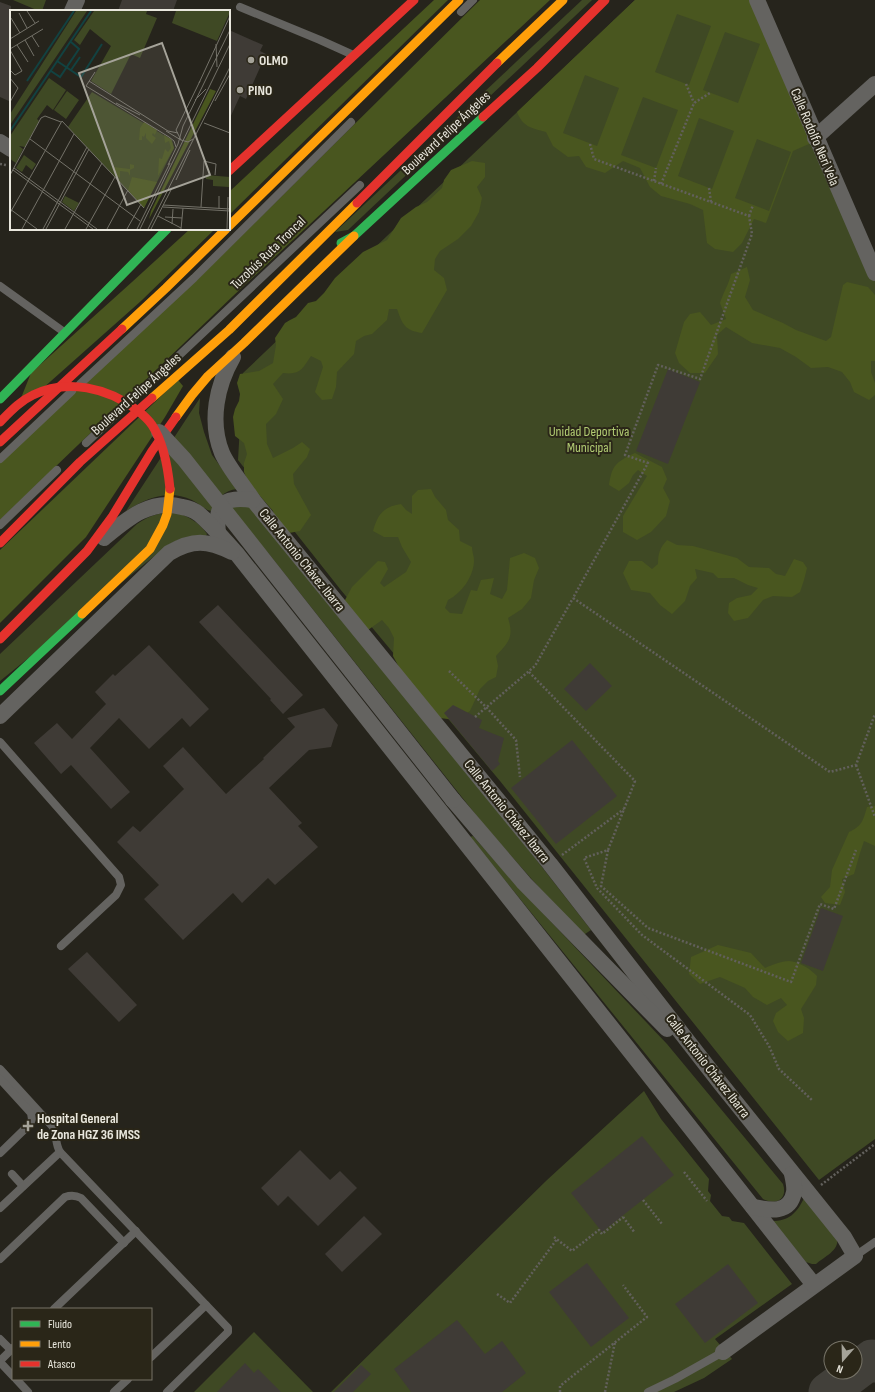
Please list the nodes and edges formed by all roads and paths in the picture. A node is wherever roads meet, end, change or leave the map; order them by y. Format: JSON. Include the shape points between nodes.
{"nodes":[{"id":1,"x":77,"y":0,"type":"edge"},
{"id":2,"x":399,"y":0,"type":"edge"},
{"id":3,"x":414,"y":0,"type":"edge"},
{"id":4,"x":459,"y":0,"type":"edge"},
{"id":5,"x":473,"y":0,"type":"edge"},
{"id":6,"x":554,"y":0,"type":"edge"},
{"id":7,"x":563,"y":0,"type":"edge"},
{"id":8,"x":605,"y":0,"type":"edge"},
{"id":9,"x":757,"y":0,"type":"edge"},
{"id":10,"x":240,"y":7,"type":"dead end"},
{"id":11,"x":72,"y":10,"type":"edge"},
{"id":12,"x":457,"y":17,"type":"dead end"},
{"id":13,"x":382,"y":18,"type":"dead end"},
{"id":14,"x":349,"y":61,"type":"junction"},
{"id":15,"x":686,"y":84,"type":"dead end"},
{"id":16,"x":875,"y":84,"type":"edge"},
{"id":17,"x":710,"y":93,"type":"dead end"},
{"id":18,"x":694,"y":103,"type":"junction"},
{"id":19,"x":437,"y":111,"type":"dead end"},
{"id":20,"x":356,"y":117,"type":"dead end"},
{"id":21,"x":816,"y":138,"type":"junction"},
{"id":22,"x":0,"y":142,"type":"edge"},
{"id":23,"x":590,"y":144,"type":"dead end"},
{"id":24,"x":10,"y":148,"type":"edge"},
{"id":25,"x":656,"y":168,"type":"dead end"},
{"id":26,"x":230,"y":170,"type":"edge"},
{"id":27,"x":368,"y":176,"type":"dead end"},
{"id":28,"x":654,"y":181,"type":"junction"},
{"id":29,"x":660,"y":184,"type":"junction"},
{"id":30,"x":709,"y":188,"type":"dead end"},
{"id":31,"x":711,"y":202,"type":"junction"},
{"id":32,"x":754,"y":205,"type":"dead end"},
{"id":33,"x":749,"y":216,"type":"junction"},
{"id":34,"x":230,"y":225,"type":"edge"},
{"id":35,"x":166,"y":230,"type":"edge"},
{"id":36,"x":225,"y":230,"type":"edge"},
{"id":37,"x":354,"y":236,"type":"junction"},
{"id":38,"x":292,"y":268,"type":"junction"},
{"id":39,"x":875,"y":273,"type":"edge"},
{"id":40,"x":0,"y":286,"type":"edge"},
{"id":41,"x":65,"y":333,"type":"junction"},
{"id":42,"x":236,"y":351,"type":"junction"},
{"id":43,"x":0,"y":399,"type":"edge"},
{"id":44,"x":0,"y":422,"type":"edge"},
{"id":45,"x":152,"y":424,"type":"junction"},
{"id":46,"x":0,"y":442,"type":"edge"},
{"id":47,"x":77,"y":450,"type":"dead end"},
{"id":48,"x":0,"y":459,"type":"edge"},
{"id":49,"x":61,"y":466,"type":"dead end"},
{"id":50,"x":252,"y":500,"type":"junction"},
{"id":51,"x":0,"y":525,"type":"edge"},
{"id":52,"x":218,"y":533,"type":"junction"},
{"id":53,"x":0,"y":542,"type":"edge"},
{"id":54,"x":87,"y":551,"type":"junction"},
{"id":55,"x":237,"y":554,"type":"junction"},
{"id":56,"x":573,"y":598,"type":"junction"},
{"id":57,"x":0,"y":639,"type":"edge"},
{"id":58,"x":449,"y":671,"type":"dead end"},
{"id":59,"x":529,"y":672,"type":"junction"},
{"id":60,"x":0,"y":691,"type":"edge"},
{"id":61,"x":486,"y":707,"type":"junction"},
{"id":62,"x":875,"y":714,"type":"edge"},
{"id":63,"x":0,"y":716,"type":"edge"},
{"id":64,"x":475,"y":717,"type":"dead end"},
{"id":65,"x":0,"y":742,"type":"edge"},
{"id":66,"x":856,"y":765,"type":"junction"},
{"id":67,"x":520,"y":776,"type":"dead end"},
{"id":68,"x":624,"y":809,"type":"junction"},
{"id":69,"x":875,"y":817,"type":"edge"},
{"id":70,"x":608,"y":850,"type":"junction"},
{"id":71,"x":856,"y":850,"type":"dead end"},
{"id":72,"x":550,"y":864,"type":"junction"},
{"id":73,"x":61,"y":946,"type":"dead end"},
{"id":74,"x":0,"y":1069,"type":"edge"},
{"id":75,"x":0,"y":1079,"type":"edge"},
{"id":76,"x":722,"y":1084,"type":"junction"},
{"id":77,"x":813,"y":1101,"type":"dead end"},
{"id":78,"x":875,"y":1144,"type":"edge"},
{"id":79,"x":60,"y":1152,"type":"junction"},
{"id":80,"x":0,"y":1153,"type":"edge"},
{"id":81,"x":684,"y":1172,"type":"dead end"},
{"id":82,"x":12,"y":1174,"type":"dead end"},
{"id":83,"x":792,"y":1174,"type":"junction"},
{"id":84,"x":24,"y":1186,"type":"junction"},
{"id":85,"x":809,"y":1194,"type":"junction"},
{"id":86,"x":643,"y":1200,"type":"dead end"},
{"id":87,"x":707,"y":1201,"type":"dead end"},
{"id":88,"x":752,"y":1207,"type":"junction"},
{"id":89,"x":0,"y":1208,"type":"edge"},
{"id":90,"x":662,"y":1224,"type":"dead end"},
{"id":91,"x":136,"y":1232,"type":"junction"},
{"id":92,"x":635,"y":1233,"type":"dead end"},
{"id":93,"x":875,"y":1242,"type":"edge"},
{"id":94,"x":124,"y":1243,"type":"junction"},
{"id":95,"x":855,"y":1256,"type":"junction"},
{"id":96,"x":0,"y":1259,"type":"edge"},
{"id":97,"x":623,"y":1285,"type":"dead end"},
{"id":98,"x":814,"y":1285,"type":"junction"},
{"id":99,"x":497,"y":1294,"type":"dead end"},
{"id":100,"x":206,"y":1305,"type":"junction"},
{"id":101,"x":55,"y":1308,"type":"edge"},
{"id":102,"x":0,"y":1339,"type":"edge"},
{"id":103,"x":615,"y":1342,"type":"junction"},
{"id":104,"x":12,"y":1349,"type":"edge"},
{"id":105,"x":723,"y":1352,"type":"joint"},
{"id":106,"x":152,"y":1356,"type":"edge"},
{"id":107,"x":0,"y":1362,"type":"edge"},
{"id":108,"x":12,"y":1375,"type":"edge"},
{"id":109,"x":17,"y":1380,"type":"edge"},
{"id":110,"x":127,"y":1380,"type":"edge"},
{"id":111,"x":28,"y":1392,"type":"edge"},
{"id":112,"x":114,"y":1392,"type":"edge"},
{"id":113,"x":167,"y":1392,"type":"edge"},
{"id":114,"x":560,"y":1392,"type":"edge"},
{"id":115,"x":605,"y":1392,"type":"edge"},
{"id":116,"x":648,"y":1392,"type":"edge"}],
"edges":[{"from":1,"to":11,"type":"street"},
{"from":2,"to":13,"type":"street"},
{"from":3,"to":14,"type":"main road"},
{"from":4,"to":34,"type":"main road"},
{"from":5,"to":12,"type":"lane"},
{"from":6,"to":19,"type":"lane"},
{"from":7,"to":38,"type":"main road","name":"Boulevard Felipe Ángeles"},
{"from":8,"to":37,"type":"main road","name":"Boulevard Felipe Ángeles","via":[[537,68]]},
{"from":9,"to":21,"type":"street","name":"Calle Rodolfo Neri Vela"},
{"from":10,"to":14,"type":"lane","via":[[351,54]]},
{"from":14,"to":26,"type":"main road"},
{"from":15,"to":18,"type":"path"},
{"from":16,"to":21,"type":"street"},
{"from":17,"to":18,"type":"path"},
{"from":18,"to":29,"type":"path"},
{"from":20,"to":48,"type":"lane","via":[[194,278]]},
{"from":21,"to":39,"type":"street","name":"Calle Rodolfo Neri Vela"},
{"from":22,"to":24,"type":"street"},
{"from":23,"to":28,"type":"path","via":[[594,159]]},
{"from":25,"to":28,"type":"path"},
{"from":27,"to":47,"type":"lane","name":"Tuzobús Ruta Troncal"},
{"from":28,"to":29,"type":"path"},
{"from":29,"to":31,"type":"path"},
{"from":30,"to":31,"type":"path"},
{"from":31,"to":33,"type":"path"},
{"from":32,"to":33,"type":"path"},
{"from":33,"to":56,"type":"path","via":[[752,234],[700,379],[658,364],[625,455],[648,463]]},
{"from":35,"to":41,"type":"main road"},
{"from":36,"to":46,"type":"main road"},
{"from":37,"to":38,"type":"main road","name":"Boulevard Felipe Ángeles"},
{"from":37,"to":42,"type":"main road"},
{"from":38,"to":53,"type":"main road","name":"Boulevard Felipe Ángeles","via":[[229,330],[80,462]]},
{"from":40,"to":41,"type":"lane"},
{"from":41,"to":43,"type":"main road"},
{"from":42,"to":50,"type":"street","name":"Calle Antonio Chávez Ibarra","via":[[225,371],[216,403],[215,420],[222,453]]},
{"from":42,"to":54,"type":"main road","via":[[208,376],[192,395]]},
{"from":44,"to":45,"type":"main road","bridge":true,"via":[[37,393],[82,387],[120,398]]},
{"from":45,"to":60,"type":"main road","bridge":true,"via":[[161,444],[170,479],[169,507],[160,535],[139,560]]},
{"from":45,"to":76,"type":"street","bridge":true,"via":[[184,459],[453,800],[524,883]]},
{"from":49,"to":51,"type":"lane"},
{"from":50,"to":52,"type":"street","via":[[240,498],[224,503],[217,518]]},
{"from":50,"to":72,"type":"street","name":"Calle Antonio Chávez Ibarra"},
{"from":52,"to":54,"type":"street","via":[[198,514],[186,508],[174,504],[157,505],[142,510],[122,522]]},
{"from":52,"to":55,"type":"street"},
{"from":54,"to":57,"type":"main road"},
{"from":55,"to":63,"type":"street","via":[[218,545],[203,542],[180,546],[169,553]]},
{"from":55,"to":88,"type":"street"},
{"from":56,"to":59,"type":"path","via":[[535,666]]},
{"from":56,"to":66,"type":"path","via":[[830,772]]},
{"from":58,"to":61,"type":"path"},
{"from":59,"to":61,"type":"path"},
{"from":59,"to":68,"type":"path","via":[[635,781]]},
{"from":61,"to":64,"type":"path"},
{"from":61,"to":67,"type":"path","via":[[516,740]]},
{"from":62,"to":66,"type":"path"},
{"from":65,"to":73,"type":"lane","via":[[119,877],[121,886],[116,895]]},
{"from":66,"to":69,"type":"path"},
{"from":68,"to":70,"type":"path"},
{"from":68,"to":72,"type":"path"},
{"from":70,"to":71,"type":"path","via":[[601,886],[648,928],[791,982],[820,904],[834,909]]},
{"from":70,"to":77,"type":"path","via":[[584,858],[597,888],[642,934],[750,1015],[779,1069]]},
{"from":72,"to":76,"type":"street","name":"Calle Antonio Chávez Ibarra"},
{"from":74,"to":79,"type":"lane","via":[[53,1127]]},
{"from":75,"to":80,"type":"lane","via":[[31,1112],[32,1118],[30,1124]]},
{"from":76,"to":83,"type":"street","name":"Calle Antonio Chávez Ibarra"},
{"from":78,"to":85,"type":"path"},
{"from":79,"to":84,"type":"lane"},
{"from":79,"to":91,"type":"lane"},
{"from":81,"to":87,"type":"path"},
{"from":82,"to":84,"type":"lane"},
{"from":83,"to":85,"type":"street","name":"Calle Antonio Chávez Ibarra"},
{"from":83,"to":88,"type":"street","via":[[794,1193],[782,1209],[772,1211]]},
{"from":84,"to":89,"type":"lane"},
{"from":85,"to":95,"type":"street","name":"Calle Antonio Chávez Ibarra","via":[[844,1237]]},
{"from":86,"to":90,"type":"path"},
{"from":88,"to":98,"type":"street"},
{"from":91,"to":94,"type":"lane"},
{"from":91,"to":100,"type":"lane"},
{"from":92,"to":99,"type":"path","via":[[622,1217],[602,1234],[599,1230],[572,1251],[556,1238],[510,1303]]},
{"from":93,"to":95,"type":"lane"},
{"from":94,"to":96,"type":"lane","via":[[81,1198],[70,1195]]},
{"from":94,"to":101,"type":"lane"},
{"from":95,"to":98,"type":"street"},
{"from":97,"to":103,"type":"path","via":[[647,1317]]},
{"from":98,"to":105,"type":"street"},
{"from":100,"to":106,"type":"lane"},
{"from":100,"to":113,"type":"lane","via":[[228,1328],[228,1332]]},
{"from":102,"to":104,"type":"lane"},
{"from":103,"to":114,"type":"path","via":[[560,1386]]},
{"from":103,"to":115,"type":"path"},
{"from":104,"to":107,"type":"lane"},
{"from":105,"to":116,"type":"lane"},
{"from":107,"to":108,"type":"lane"},
{"from":109,"to":111,"type":"lane"},
{"from":110,"to":112,"type":"lane"}]}
